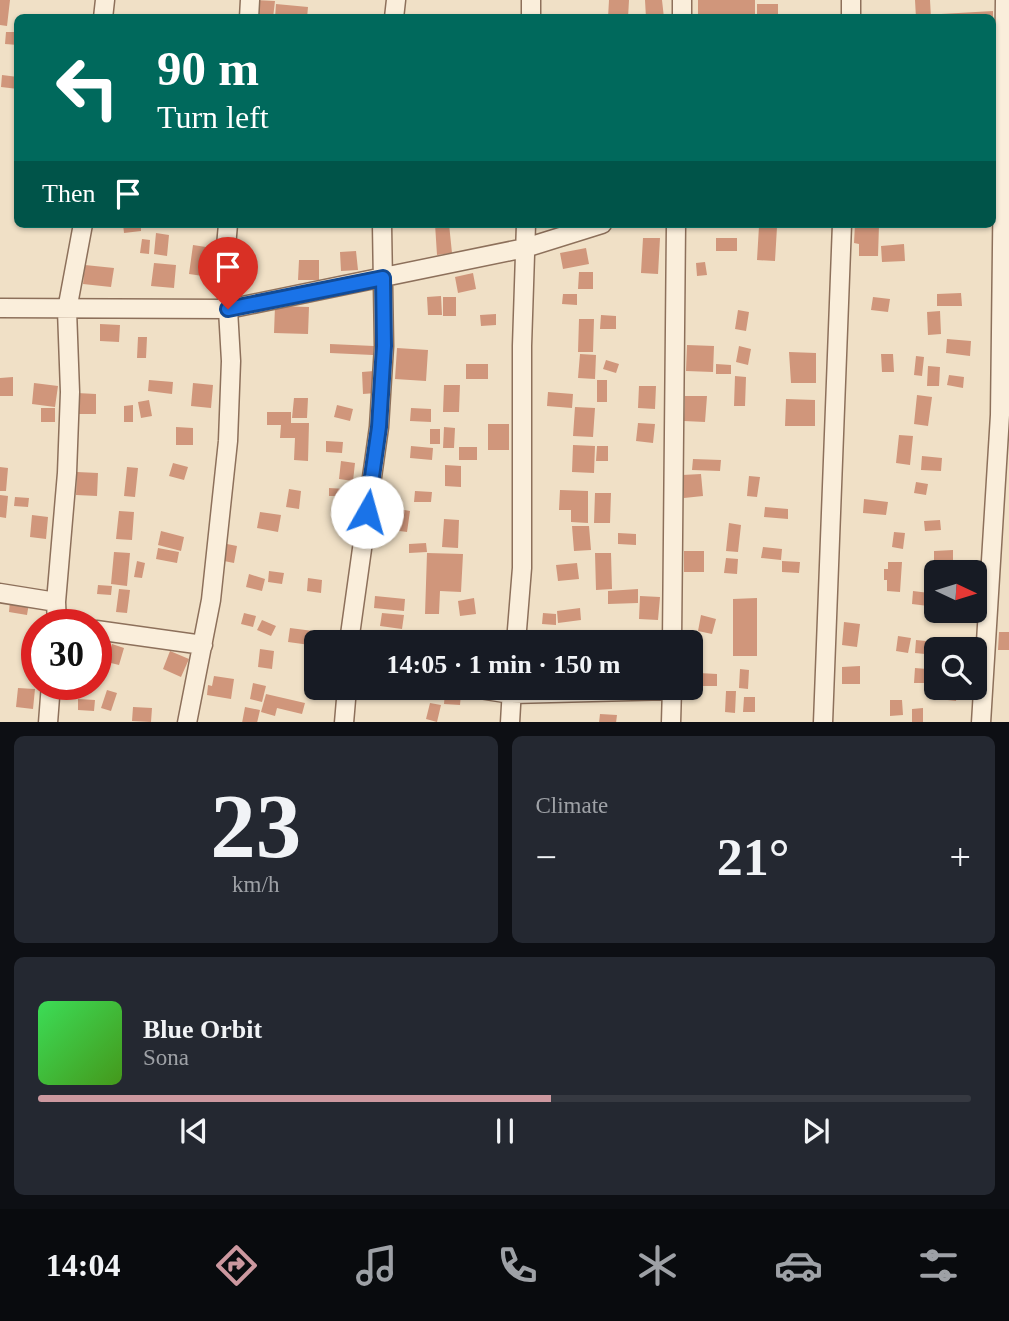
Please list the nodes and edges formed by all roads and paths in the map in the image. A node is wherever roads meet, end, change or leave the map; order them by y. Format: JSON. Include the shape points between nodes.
{"nodes":[{"id":1,"x":1005,"y":0,"type":"edge"},
{"id":2,"x":1001,"y":130,"type":"edge"},
{"id":3,"x":82,"y":228,"type":"edge"},
{"id":4,"x":228,"y":228,"type":"edge"},
{"id":5,"x":382,"y":228,"type":"edge"},
{"id":6,"x":526,"y":228,"type":"edge"},
{"id":7,"x":589,"y":228,"type":"edge"},
{"id":8,"x":676,"y":228,"type":"edge"},
{"id":9,"x":842,"y":228,"type":"edge"},
{"id":10,"x":525,"y":248,"type":"junction"},
{"id":11,"x":383,"y":278,"type":"junction"},
{"id":12,"x":0,"y":308,"type":"edge"},
{"id":13,"x":228,"y":309,"type":"junction"},
{"id":14,"x":67,"y":310,"type":"junction"},
{"id":15,"x":0,"y":593,"type":"edge"},
{"id":16,"x":57,"y":602,"type":"junction"},
{"id":17,"x":57,"y":609,"type":"edge"},
{"id":18,"x":351,"y":630,"type":"edge"},
{"id":19,"x":517,"y":630,"type":"edge"},
{"id":20,"x":672,"y":630,"type":"edge"},
{"id":21,"x":112,"y":632,"type":"edge"},
{"id":22,"x":204,"y":645,"type":"junction"},
{"id":23,"x":50,"y":700,"type":"edge"},
{"id":24,"x":346,"y":700,"type":"edge"},
{"id":25,"x":511,"y":700,"type":"edge"},
{"id":26,"x":672,"y":700,"type":"edge"},
{"id":27,"x":48,"y":722,"type":"edge"},
{"id":28,"x":187,"y":722,"type":"edge"},
{"id":29,"x":344,"y":722,"type":"edge"},
{"id":30,"x":510,"y":722,"type":"edge"},
{"id":31,"x":671,"y":722,"type":"edge"},
{"id":32,"x":823,"y":722,"type":"edge"},
{"id":33,"x":981,"y":722,"type":"edge"}],
"edges":[{"from":1,"to":2,"type":"street"},
{"from":2,"to":33,"type":"street","via":[[1000,415]]},
{"from":3,"to":14,"type":"street"},
{"from":4,"to":13,"type":"street"},
{"from":5,"to":11,"type":"street"},
{"from":6,"to":10,"type":"street"},
{"from":7,"to":10,"type":"street"},
{"from":8,"to":20,"type":"street"},
{"from":9,"to":32,"type":"street"},
{"from":10,"to":11,"type":"street"},
{"from":10,"to":19,"type":"street","via":[[522,568]]},
{"from":11,"to":13,"type":"street"},
{"from":11,"to":18,"type":"street","via":[[379,427]]},
{"from":12,"to":14,"type":"street"},
{"from":13,"to":14,"type":"street"},
{"from":13,"to":22,"type":"street","via":[[228,441]]},
{"from":14,"to":16,"type":"street","via":[[70,391]]},
{"from":15,"to":16,"type":"street"},
{"from":16,"to":17,"type":"street"},
{"from":21,"to":22,"type":"street"},
{"from":22,"to":28,"type":"street"},
{"from":23,"to":27,"type":"street"},
{"from":24,"to":29,"type":"street"},
{"from":25,"to":30,"type":"street"},
{"from":26,"to":31,"type":"street"}]}
